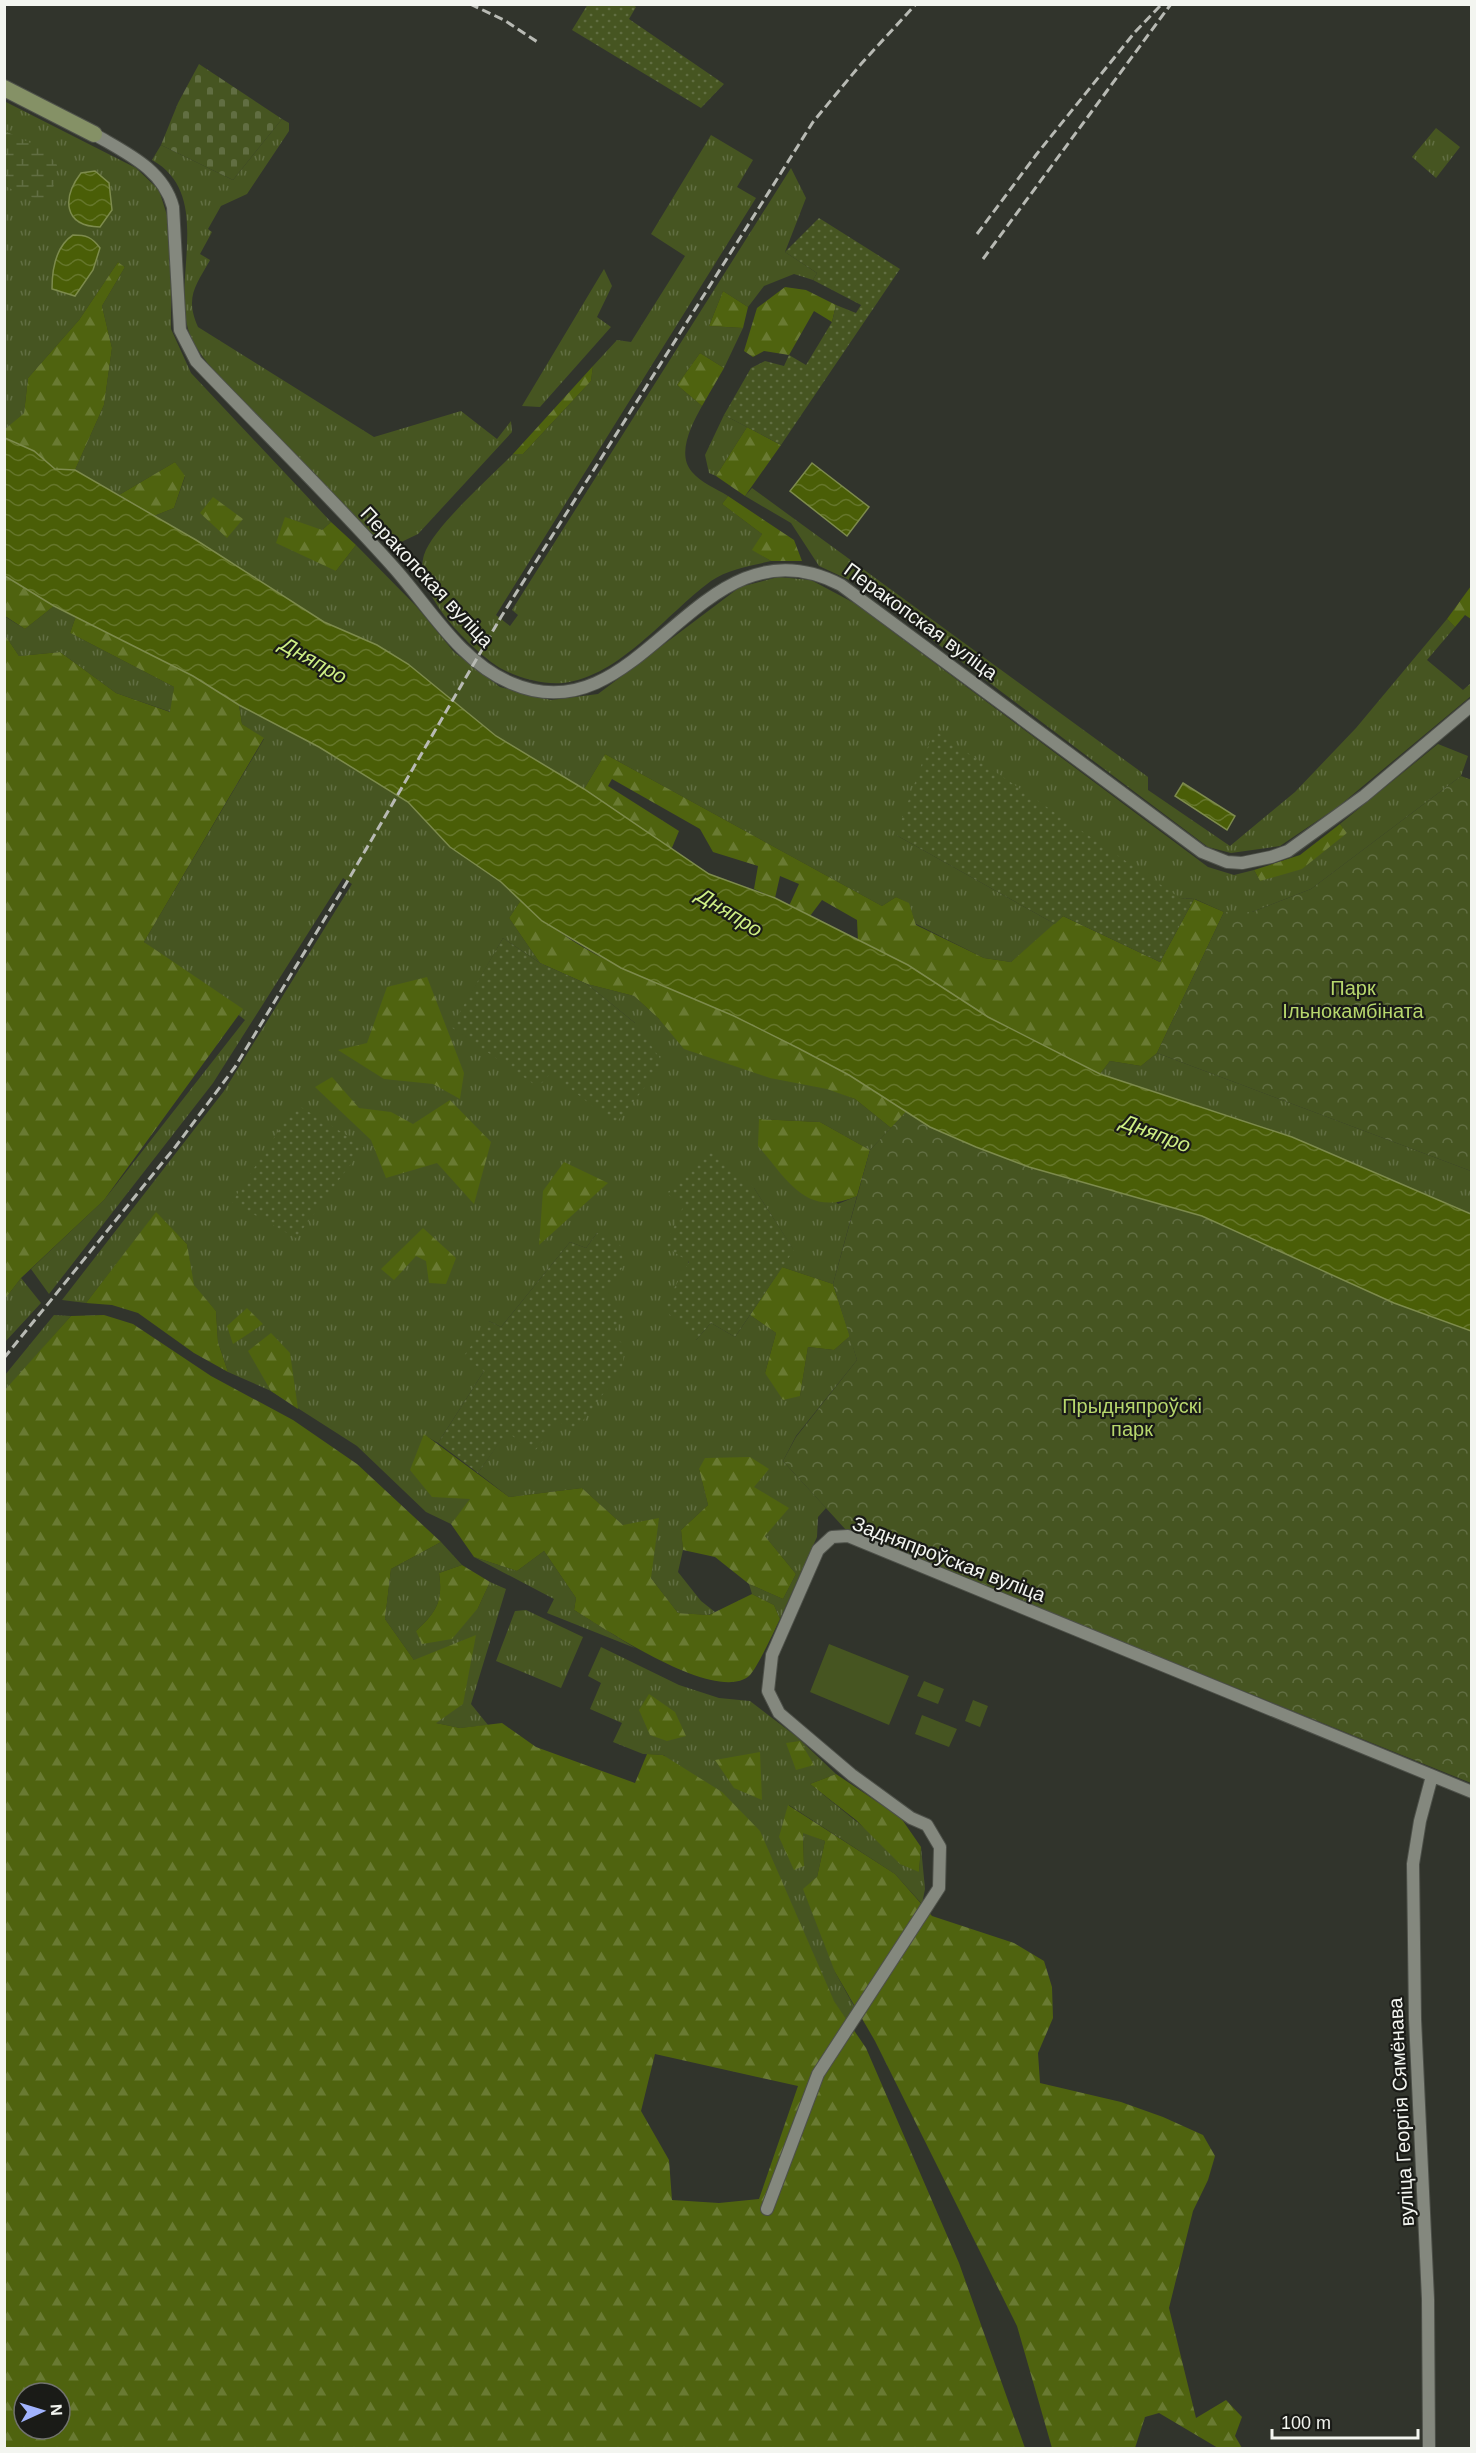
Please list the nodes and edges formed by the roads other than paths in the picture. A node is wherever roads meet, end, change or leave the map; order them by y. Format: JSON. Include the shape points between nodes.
{"nodes":[{"id":1,"x":4,"y":88,"type":"edge"},
{"id":2,"x":94,"y":134,"type":"joint"},
{"id":3,"x":1472,"y":705,"type":"edge"},
{"id":4,"x":1432,"y":1776,"type":"junction"},
{"id":5,"x":1472,"y":1792,"type":"edge"},
{"id":6,"x":767,"y":2209,"type":"dead end"},
{"id":7,"x":1429,"y":2448,"type":"edge"}],
"edges":[{"from":1,"to":2,"type":"street"},
{"from":2,"to":3,"type":"street","name":"Перакопская вуліца","via":[[159,176],[169,192],[180,330],[196,361],[395,570],[460,648],[490,673],[513,684],[550,692],[591,686],[630,662],[729,584],[770,571],[807,571],[850,591],[1202,852],[1227,862],[1242,863],[1271,857],[1310,837]]},
{"from":4,"to":5,"type":"street","name":"Задняпроўская вуліца"},
{"from":4,"to":6,"type":"street","name":"Задняпроўская вуліца","via":[[848,1536],[832,1537],[819,1550],[772,1655],[768,1691],[779,1713],[852,1775],[911,1818],[927,1825],[940,1847],[939,1888],[818,2074]]},
{"from":4,"to":7,"type":"street","name":"вуліца Георгія Сямёнава","via":[[1413,1864],[1415,2019],[1428,2299]]}]}
